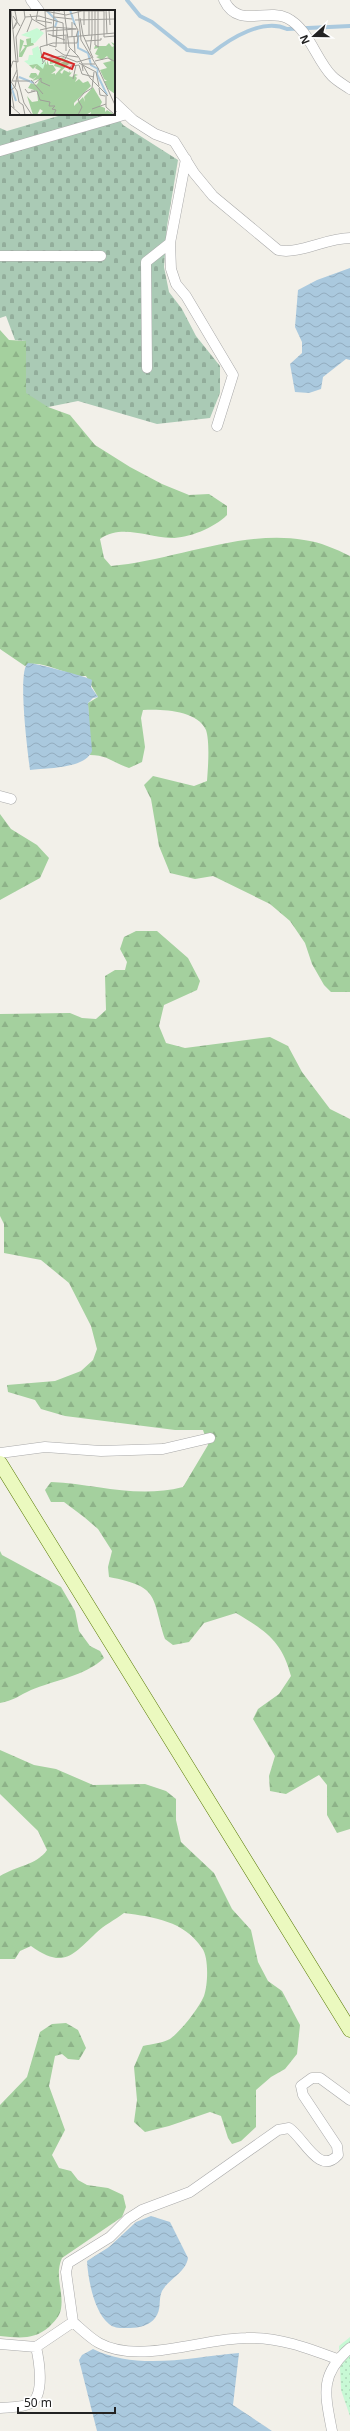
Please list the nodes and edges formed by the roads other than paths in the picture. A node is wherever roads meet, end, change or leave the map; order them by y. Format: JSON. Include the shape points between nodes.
{"nodes":[{"id":1,"x":31,"y":0,"type":"edge"},
{"id":2,"x":224,"y":0,"type":"edge"},
{"id":3,"x":38,"y":10,"type":"edge"},
{"id":4,"x":350,"y":89,"type":"edge"},
{"id":5,"x":115,"y":103,"type":"edge"},
{"id":6,"x":127,"y":114,"type":"junction"},
{"id":7,"x":0,"y":151,"type":"edge"},
{"id":8,"x":186,"y":159,"type":"junction"},
{"id":9,"x":350,"y":238,"type":"edge"},
{"id":10,"x":170,"y":243,"type":"junction"},
{"id":11,"x":0,"y":256,"type":"edge"},
{"id":12,"x":101,"y":256,"type":"dead end"},
{"id":13,"x":147,"y":368,"type":"dead end"},
{"id":14,"x":217,"y":426,"type":"dead end"},
{"id":15,"x":0,"y":796,"type":"edge"},
{"id":16,"x":11,"y":800,"type":"dead end"},
{"id":17,"x":210,"y":1438,"type":"dead end"},
{"id":18,"x":0,"y":1453,"type":"edge"},
{"id":19,"x":0,"y":1463,"type":"edge"},
{"id":20,"x":350,"y":2030,"type":"edge"},
{"id":21,"x":350,"y":2100,"type":"edge"},
{"id":22,"x":73,"y":2322,"type":"junction"},
{"id":23,"x":0,"y":2344,"type":"edge"},
{"id":24,"x":36,"y":2347,"type":"junction"},
{"id":25,"x":350,"y":2348,"type":"edge"},
{"id":26,"x":337,"y":2359,"type":"junction"},
{"id":27,"x":0,"y":2408,"type":"edge"},
{"id":28,"x":332,"y":2431,"type":"edge"}],
"edges":[{"from":1,"to":3,"type":"street"},
{"from":2,"to":4,"type":"street","via":[[234,13],[245,17],[278,16],[298,27],[333,77]]},
{"from":5,"to":6,"type":"street"},
{"from":6,"to":7,"type":"street"},
{"from":6,"to":8,"type":"street","via":[[155,134],[174,141]]},
{"from":8,"to":9,"type":"street","via":[[213,196],[278,250],[287,252],[324,241]]},
{"from":8,"to":10,"type":"street"},
{"from":10,"to":13,"type":"street","via":[[146,262]]},
{"from":10,"to":14,"type":"street","via":[[171,268],[176,284],[186,296],[232,375]]},
{"from":11,"to":12,"type":"street"},
{"from":15,"to":16,"type":"street"},
{"from":17,"to":18,"type":"street","via":[[163,1449],[101,1451],[45,1447]]},
{"from":19,"to":20,"type":"street"},
{"from":21,"to":22,"type":"street","via":[[320,2078],[312,2078],[301,2086],[303,2095],[337,2146],[338,2155],[332,2162],[324,2163],[317,2158],[289,2128],[278,2130],[190,2192],[142,2210],[110,2237],[68,2263],[66,2272]]},
{"from":22,"to":24,"type":"street"},
{"from":22,"to":26,"type":"street","via":[[100,2343],[119,2349],[170,2349],[246,2338],[294,2343]]},
{"from":23,"to":24,"type":"street"},
{"from":24,"to":27,"type":"street","via":[[40,2365],[38,2394],[32,2403],[20,2407]]},
{"from":25,"to":26,"type":"street"},
{"from":26,"to":28,"type":"street","via":[[326,2384],[325,2398]]}]}
